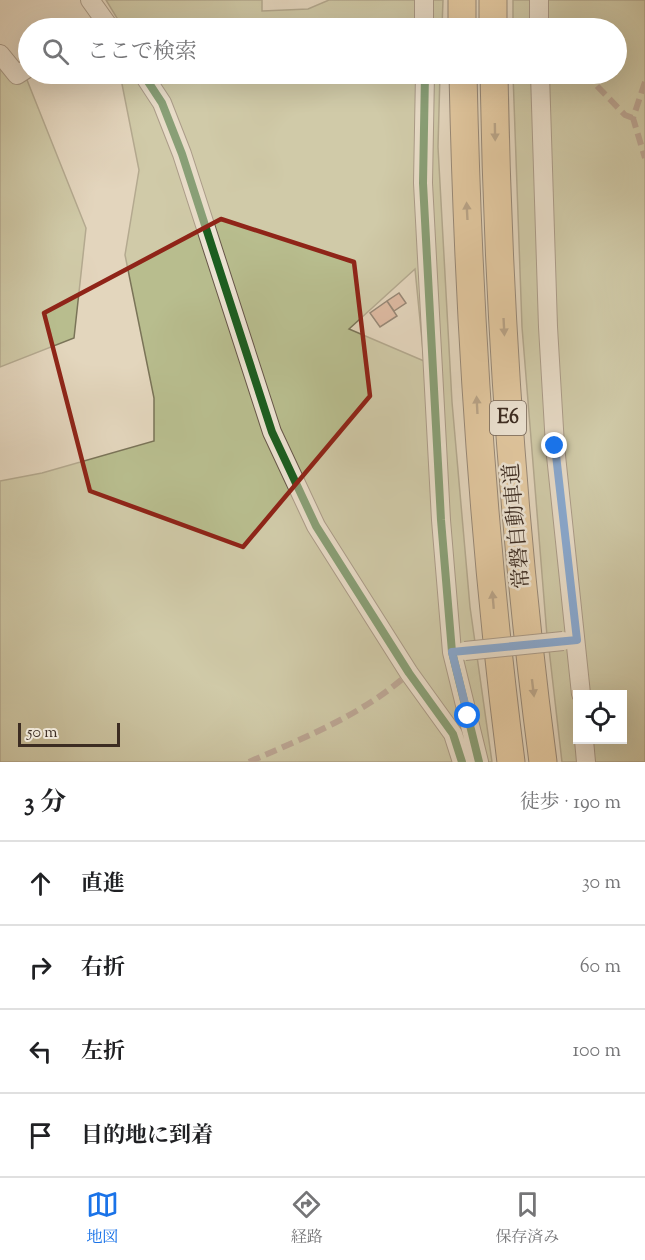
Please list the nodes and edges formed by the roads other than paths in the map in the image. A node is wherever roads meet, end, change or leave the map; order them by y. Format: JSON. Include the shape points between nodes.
{"nodes":[{"id":1,"x":90,"y":0,"type":"edge"},
{"id":2,"x":424,"y":0,"type":"edge"},
{"id":3,"x":462,"y":0,"type":"edge"},
{"id":4,"x":494,"y":0,"type":"edge"},
{"id":5,"x":539,"y":0,"type":"edge"},
{"id":6,"x":100,"y":18,"type":"edge"},
{"id":7,"x":424,"y":18,"type":"edge"},
{"id":8,"x":462,"y":18,"type":"edge"},
{"id":9,"x":493,"y":18,"type":"edge"},
{"id":10,"x":539,"y":18,"type":"edge"},
{"id":11,"x":0,"y":54,"type":"edge"},
{"id":12,"x":18,"y":74,"type":"edge"},
{"id":13,"x":150,"y":84,"type":"edge"},
{"id":14,"x":425,"y":84,"type":"edge"},
{"id":15,"x":463,"y":84,"type":"edge"},
{"id":16,"x":494,"y":84,"type":"edge"},
{"id":17,"x":540,"y":84,"type":"edge"},
{"id":18,"x":570,"y":640,"type":"junction"},
{"id":19,"x":458,"y":652,"type":"junction"},
{"id":20,"x":580,"y":690,"type":"edge"},
{"id":21,"x":584,"y":744,"type":"edge"},
{"id":22,"x":462,"y":762,"type":"edge"},
{"id":23,"x":479,"y":762,"type":"edge"},
{"id":24,"x":511,"y":762,"type":"edge"},
{"id":25,"x":543,"y":762,"type":"edge"},
{"id":26,"x":586,"y":762,"type":"edge"}],
"edges":[{"from":1,"to":6,"type":"street"},
{"from":2,"to":7,"type":"street"},
{"from":3,"to":8,"type":"highway"},
{"from":4,"to":9,"type":"highway"},
{"from":5,"to":10,"type":"street"},
{"from":11,"to":12,"type":"street"},
{"from":13,"to":22,"type":"street","via":[[162,103],[182,154],[272,432],[315,526],[409,674],[453,734]]},
{"from":14,"to":19,"type":"street","via":[[423,183],[430,359]]},
{"from":24,"to":15,"type":"highway","name":"常磐自動車道","number":"E6","one_way":true,"via":[[478,432]]},
{"from":16,"to":25,"type":"highway","name":"常磐自動車道","number":"E6","one_way":true,"via":[[509,430],[529,656]]},
{"from":17,"to":18,"type":"street","via":[[548,327]]},
{"from":18,"to":19,"type":"street","bridge":true},
{"from":18,"to":20,"type":"street"},
{"from":19,"to":23,"type":"street"},
{"from":21,"to":26,"type":"street"}]}
